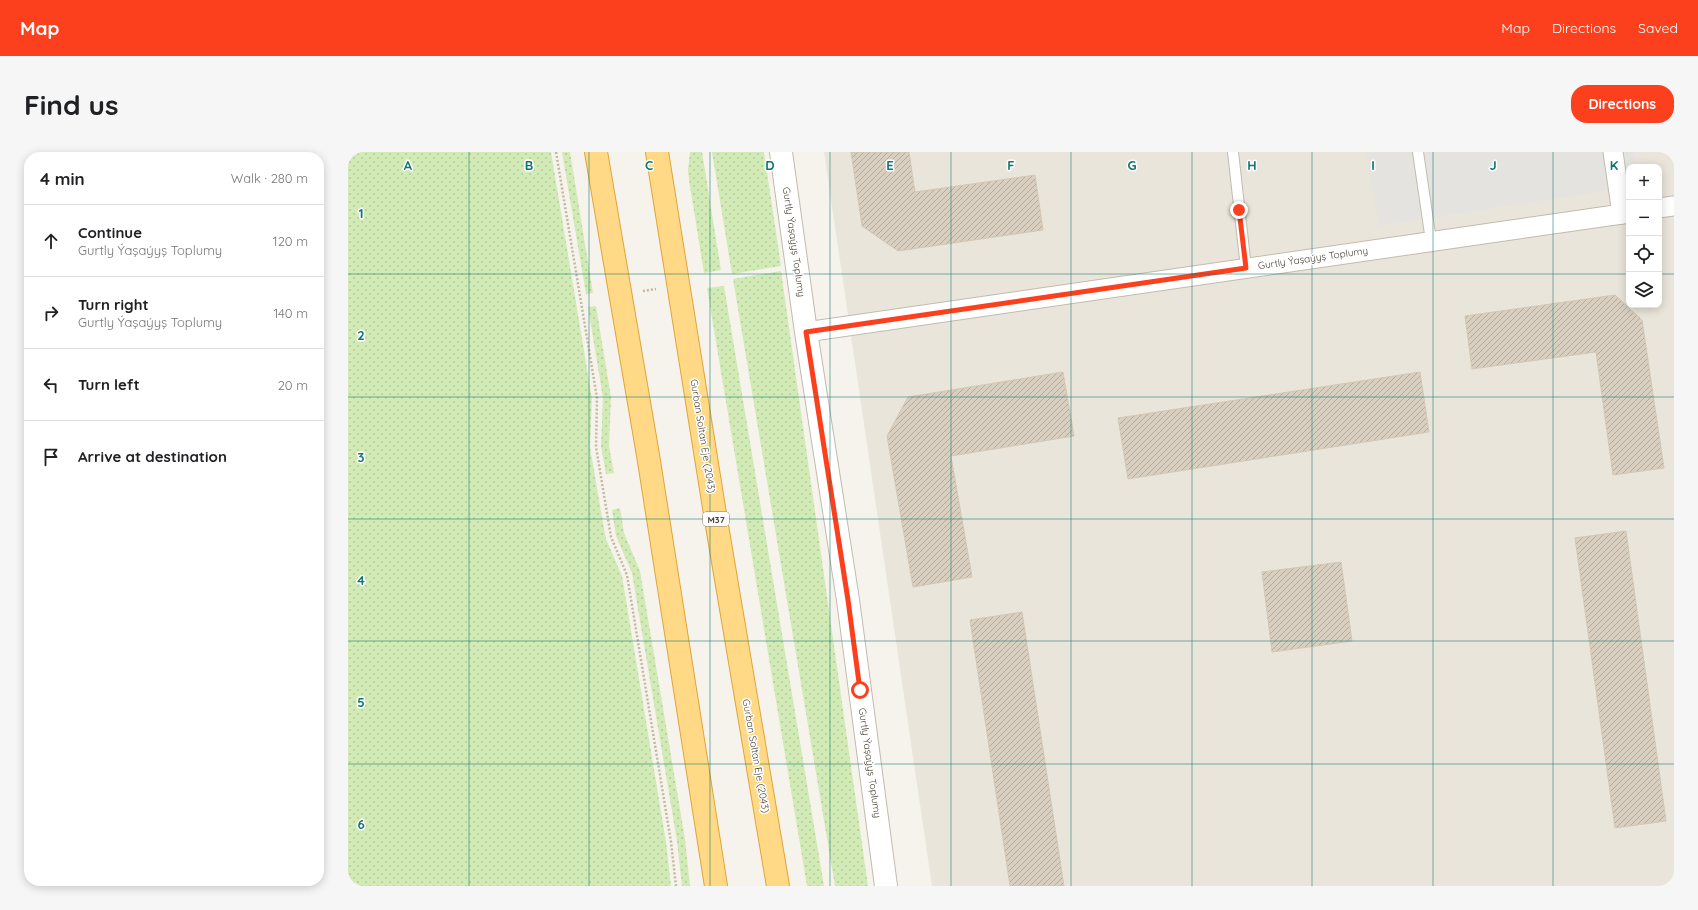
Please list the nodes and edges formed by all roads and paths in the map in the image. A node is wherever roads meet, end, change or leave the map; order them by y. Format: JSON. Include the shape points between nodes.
{"nodes":[{"id":1,"x":556,"y":152,"type":"edge"},
{"id":2,"x":596,"y":152,"type":"edge"},
{"id":3,"x":657,"y":152,"type":"edge"},
{"id":4,"x":781,"y":152,"type":"edge"},
{"id":5,"x":1233,"y":152,"type":"edge"},
{"id":6,"x":1418,"y":152,"type":"edge"},
{"id":7,"x":1613,"y":152,"type":"edge"},
{"id":8,"x":1674,"y":206,"type":"edge"},
{"id":9,"x":1662,"y":208,"type":"edge"},
{"id":10,"x":1626,"y":213,"type":"edge"},
{"id":11,"x":1431,"y":241,"type":"junction"},
{"id":12,"x":1246,"y":268,"type":"junction"},
{"id":13,"x":656,"y":289,"type":"dead end"},
{"id":14,"x":643,"y":291,"type":"dead end"},
{"id":15,"x":806,"y":332,"type":"junction"},
{"id":16,"x":676,"y":886,"type":"edge"},
{"id":17,"x":716,"y":886,"type":"edge"},
{"id":18,"x":778,"y":886,"type":"edge"},
{"id":19,"x":886,"y":886,"type":"edge"}],
"edges":[{"from":1,"to":16,"type":"path","via":[[598,398],[596,447],[611,537],[627,575]]},
{"from":2,"to":17,"type":"highway","via":[[649,463]]},
{"from":3,"to":18,"type":"highway","name":"Gurban Soltan Eje (2043)","number":"M37"},
{"from":4,"to":15,"type":"street","name":"Gurtly Ýaşaýyş Toplumy"},
{"from":5,"to":12,"type":"lane"},
{"from":6,"to":11,"type":"lane"},
{"from":7,"to":10,"type":"street"},
{"from":8,"to":9,"type":"street"},
{"from":10,"to":11,"type":"street","name":"Gurtly Ýaşaýyş Toplumy"},
{"from":11,"to":12,"type":"street","name":"Gurtly Ýaşaýyş Toplumy"},
{"from":12,"to":15,"type":"street","name":"Gurtly Ýaşaýyş Toplumy"},
{"from":13,"to":14,"type":"path"},
{"from":15,"to":19,"type":"street","name":"Gurtly Ýaşaýyş Toplumy","via":[[848,600]]}]}
